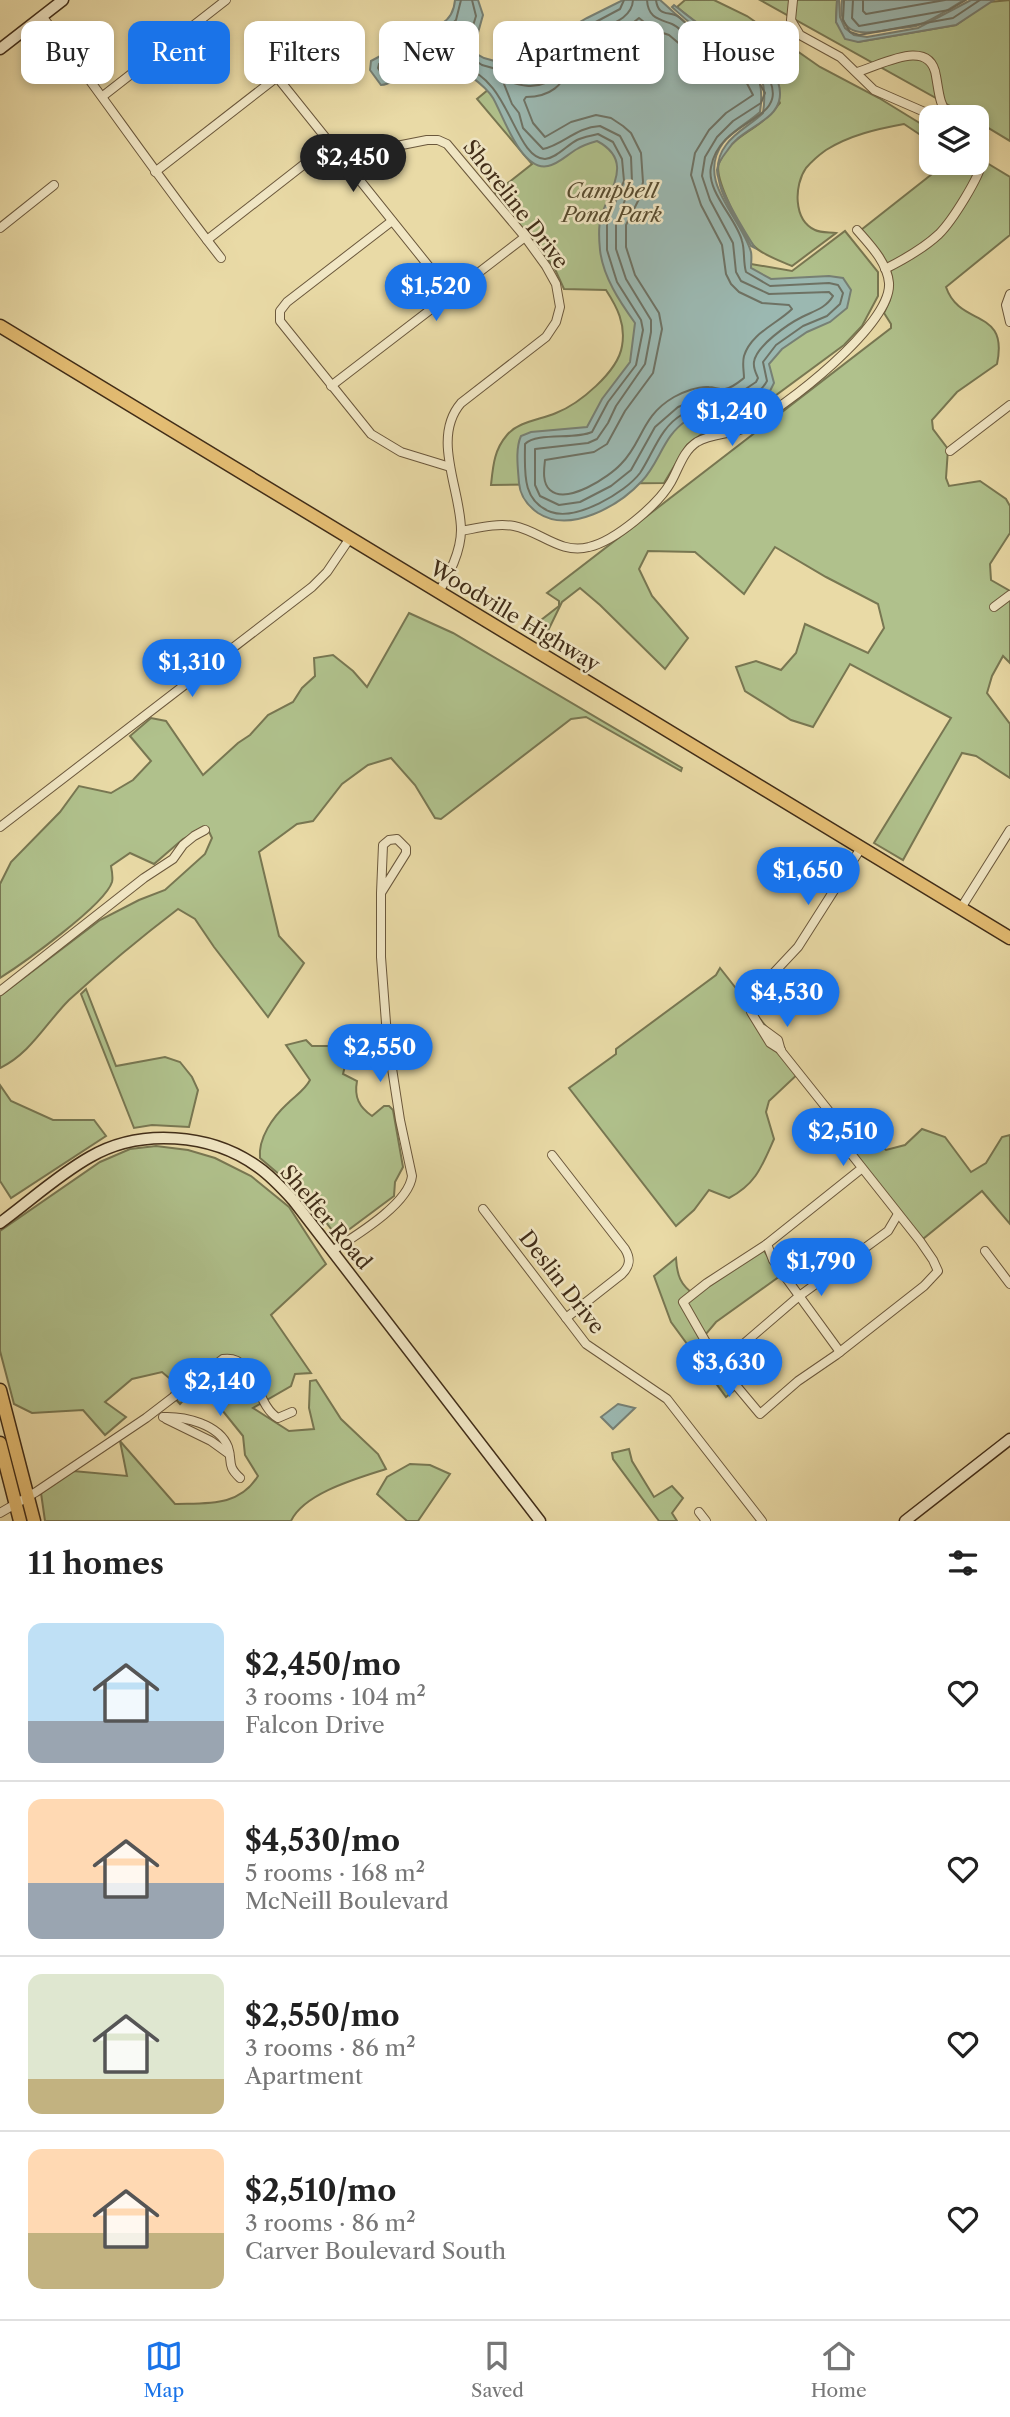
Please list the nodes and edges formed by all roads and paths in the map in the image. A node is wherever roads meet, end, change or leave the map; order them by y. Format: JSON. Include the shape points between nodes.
{"nodes":[{"id":1,"x":63,"y":0,"type":"edge"},
{"id":2,"x":226,"y":0,"type":"edge"},
{"id":3,"x":793,"y":0,"type":"edge"},
{"id":4,"x":42,"y":16,"type":"junction"},
{"id":5,"x":0,"y":48,"type":"edge"},
{"id":6,"x":858,"y":72,"type":"junction"},
{"id":7,"x":268,"y":84,"type":"edge"},
{"id":8,"x":283,"y":84,"type":"edge"},
{"id":9,"x":103,"y":96,"type":"junction"},
{"id":10,"x":943,"y":105,"type":"edge"},
{"id":11,"x":919,"y":110,"type":"edge"},
{"id":12,"x":330,"y":144,"type":"junction"},
{"id":13,"x":341,"y":157,"type":"junction"},
{"id":14,"x":155,"y":172,"type":"junction"},
{"id":15,"x":975,"y":175,"type":"edge"},
{"id":16,"x":54,"y":185,"type":"dead end"},
{"id":17,"x":392,"y":221,"type":"junction"},
{"id":18,"x":0,"y":228,"type":"edge"},
{"id":19,"x":857,"y":230,"type":"dead end"},
{"id":20,"x":525,"y":237,"type":"junction"},
{"id":21,"x":207,"y":240,"type":"junction"},
{"id":22,"x":221,"y":258,"type":"dead end"},
{"id":23,"x":885,"y":269,"type":"junction"},
{"id":24,"x":450,"y":294,"type":"junction"},
{"id":25,"x":1010,"y":294,"type":"edge"},
{"id":26,"x":1010,"y":322,"type":"edge"},
{"id":27,"x":0,"y":326,"type":"edge"},
{"id":28,"x":331,"y":386,"type":"junction"},
{"id":29,"x":1010,"y":405,"type":"edge"},
{"id":30,"x":950,"y":451,"type":"dead end"},
{"id":31,"x":450,"y":467,"type":"junction"},
{"id":32,"x":461,"y":531,"type":"junction"},
{"id":33,"x":350,"y":538,"type":"junction"},
{"id":34,"x":439,"y":592,"type":"junction"},
{"id":35,"x":1010,"y":595,"type":"edge"},
{"id":36,"x":994,"y":607,"type":"dead end"},
{"id":37,"x":0,"y":827,"type":"edge"},
{"id":38,"x":205,"y":830,"type":"dead end"},
{"id":39,"x":1010,"y":830,"type":"edge"},
{"id":40,"x":861,"y":848,"type":"junction"},
{"id":41,"x":381,"y":893,"type":"junction"},
{"id":42,"x":961,"y":908,"type":"junction"},
{"id":43,"x":1010,"y":939,"type":"edge"},
{"id":44,"x":0,"y":991,"type":"edge"},
{"id":45,"x":552,"y":1155,"type":"dead end"},
{"id":46,"x":861,"y":1169,"type":"junction"},
{"id":47,"x":483,"y":1209,"type":"dead end"},
{"id":48,"x":898,"y":1214,"type":"junction"},
{"id":49,"x":0,"y":1223,"type":"edge"},
{"id":50,"x":766,"y":1244,"type":"junction"},
{"id":51,"x":332,"y":1251,"type":"junction"},
{"id":52,"x":985,"y":1251,"type":"dead end"},
{"id":53,"x":1010,"y":1284,"type":"edge"},
{"id":54,"x":798,"y":1297,"type":"junction"},
{"id":55,"x":566,"y":1318,"type":"junction"},
{"id":56,"x":840,"y":1352,"type":"junction"},
{"id":57,"x":719,"y":1365,"type":"junction"},
{"id":58,"x":0,"y":1390,"type":"edge"},
{"id":59,"x":292,"y":1412,"type":"dead end"},
{"id":60,"x":146,"y":1418,"type":"junction"},
{"id":61,"x":1010,"y":1439,"type":"edge"},
{"id":62,"x":0,"y":1443,"type":"edge"},
{"id":63,"x":240,"y":1478,"type":"dead end"},
{"id":64,"x":22,"y":1500,"type":"junction"},
{"id":65,"x":699,"y":1512,"type":"dead end"},
{"id":66,"x":0,"y":1513,"type":"edge"},
{"id":67,"x":20,"y":1521,"type":"edge"},
{"id":68,"x":34,"y":1521,"type":"edge"},
{"id":69,"x":540,"y":1521,"type":"edge"},
{"id":70,"x":706,"y":1521,"type":"edge"},
{"id":71,"x":762,"y":1521,"type":"edge"},
{"id":72,"x":905,"y":1521,"type":"edge"}],
"edges":[{"from":1,"to":4,"type":"street"},
{"from":2,"to":9,"type":"street"},
{"from":3,"to":6,"type":"street","via":[[791,20],[800,35]]},
{"from":4,"to":5,"type":"street"},
{"from":4,"to":9,"type":"street"},
{"from":6,"to":10,"type":"street","via":[[898,57],[924,58],[934,66]]},
{"from":6,"to":11,"type":"street","via":[[874,90]]},
{"from":7,"to":14,"type":"street"},
{"from":8,"to":12,"type":"street"},
{"from":9,"to":14,"type":"street"},
{"from":12,"to":13,"type":"street"},
{"from":12,"to":21,"type":"street"},
{"from":13,"to":17,"type":"street"},
{"from":13,"to":20,"type":"street","name":"Shoreline Drive","via":[[427,139],[447,144]]},
{"from":14,"to":21,"type":"street"},
{"from":15,"to":23,"type":"street","via":[[940,233],[912,256]]},
{"from":16,"to":18,"type":"street"},
{"from":17,"to":24,"type":"street"},
{"from":17,"to":28,"type":"street","via":[[287,302],[279,314],[285,330]]},
{"from":19,"to":23,"type":"street"},
{"from":20,"to":24,"type":"street"},
{"from":20,"to":31,"type":"street","name":"Shoreline Drive","via":[[556,284],[560,307],[556,322],[537,345],[453,412]]},
{"from":21,"to":22,"type":"street"},
{"from":23,"to":32,"type":"street","via":[[887,298],[858,341],[756,422],[697,442],[655,503],[615,534],[588,548],[575,549],[512,526]]},
{"from":24,"to":28,"type":"street"},
{"from":25,"to":26,"type":"street","via":[[1006,305]]},
{"from":27,"to":33,"type":"main road","name":"Woodville Highway"},
{"from":28,"to":31,"type":"street","via":[[379,440]]},
{"from":29,"to":30,"type":"street"},
{"from":31,"to":32,"type":"street","name":"Shoreline Drive"},
{"from":32,"to":34,"type":"street","name":"Shoreline Drive"},
{"from":33,"to":34,"type":"main road","name":"Woodville Highway"},
{"from":33,"to":37,"type":"street","via":[[312,587]]},
{"from":34,"to":40,"type":"main road","name":"Woodville Highway"},
{"from":35,"to":36,"type":"street"},
{"from":38,"to":44,"type":"street"},
{"from":39,"to":42,"type":"street"},
{"from":40,"to":42,"type":"main road","name":"Woodville Highway"},
{"from":40,"to":46,"type":"street","via":[[797,947],[751,997],[751,1012],[770,1043],[844,1130]]},
{"from":41,"to":41,"type":"street","via":[[383,845],[397,839],[406,853]]},
{"from":41,"to":51,"type":"street","via":[[387,1036],[411,1186],[402,1198]]},
{"from":42,"to":43,"type":"main road","name":"Woodville Highway"},
{"from":45,"to":55,"type":"street","via":[[629,1260],[622,1274]]},
{"from":46,"to":48,"type":"street"},
{"from":46,"to":50,"type":"street"},
{"from":47,"to":55,"type":"street","name":"Deslin Drive"},
{"from":48,"to":54,"type":"street","via":[[888,1231]]},
{"from":48,"to":56,"type":"street","via":[[938,1271]]},
{"from":49,"to":51,"type":"street","name":"Shelfer Road","via":[[99,1152],[136,1141],[182,1139],[216,1146],[256,1166],[293,1200]]},
{"from":50,"to":54,"type":"street"},
{"from":50,"to":57,"type":"street","via":[[683,1301]]},
{"from":51,"to":69,"type":"street","name":"Shelfer Road"},
{"from":52,"to":53,"type":"street"},
{"from":54,"to":56,"type":"street"},
{"from":54,"to":57,"type":"street"},
{"from":55,"to":71,"type":"street","name":"Deslin Drive","via":[[591,1349],[667,1399]]},
{"from":56,"to":57,"type":"street","via":[[760,1414]]},
{"from":58,"to":64,"type":"main road"},
{"from":59,"to":60,"type":"street","via":[[278,1418],[270,1412],[243,1365],[228,1358],[211,1365]]},
{"from":60,"to":63,"type":"street","via":[[163,1417],[211,1441],[229,1454],[230,1468]]},
{"from":60,"to":64,"type":"street"},
{"from":61,"to":72,"type":"street"},
{"from":62,"to":64,"type":"main road"},
{"from":64,"to":66,"type":"street"},
{"from":64,"to":67,"type":"main road"},
{"from":64,"to":68,"type":"main road"},
{"from":65,"to":70,"type":"street"}]}
